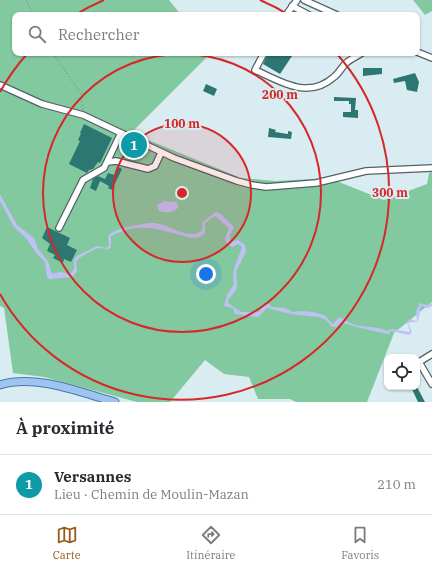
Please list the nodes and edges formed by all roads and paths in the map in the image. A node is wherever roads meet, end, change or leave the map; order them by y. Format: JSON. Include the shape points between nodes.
{"nodes":[{"id":1,"x":26,"y":0,"type":"edge"},
{"id":2,"x":297,"y":0,"type":"edge"},
{"id":3,"x":304,"y":0,"type":"edge"},
{"id":4,"x":292,"y":6,"type":"junction"},
{"id":5,"x":32,"y":12,"type":"edge"},
{"id":6,"x":288,"y":12,"type":"edge"},
{"id":7,"x":303,"y":12,"type":"edge"},
{"id":8,"x":330,"y":12,"type":"edge"},
{"id":9,"x":420,"y":53,"type":"edge"},
{"id":10,"x":55,"y":56,"type":"edge"},
{"id":11,"x":262,"y":56,"type":"edge"},
{"id":12,"x":357,"y":56,"type":"edge"},
{"id":13,"x":432,"y":58,"type":"edge"},
{"id":14,"x":0,"y":85,"type":"edge"},
{"id":15,"x":83,"y":115,"type":"junction"},
{"id":16,"x":121,"y":133,"type":"junction"},
{"id":17,"x":161,"y":153,"type":"junction"},
{"id":18,"x":108,"y":162,"type":"junction"},
{"id":19,"x":432,"y":168,"type":"edge"},
{"id":20,"x":59,"y":228,"type":"dead end"},
{"id":21,"x":432,"y":354,"type":"edge"},
{"id":22,"x":0,"y":384,"type":"edge"},
{"id":23,"x":432,"y":384,"type":"edge"},
{"id":24,"x":115,"y":402,"type":"edge"}],
"edges":[{"from":1,"to":5,"type":"path"},
{"from":2,"to":4,"type":"street"},
{"from":3,"to":8,"type":"street"},
{"from":4,"to":6,"type":"street"},
{"from":4,"to":7,"type":"street"},
{"from":9,"to":13,"type":"street"},
{"from":10,"to":15,"type":"path","via":[[81,94]]},
{"from":11,"to":12,"type":"street","via":[[255,70],[292,87],[304,89],[314,88],[329,81],[347,62]]},
{"from":14,"to":15,"type":"street","via":[[42,104]]},
{"from":15,"to":16,"type":"street"},
{"from":16,"to":17,"type":"street"},
{"from":16,"to":18,"type":"street"},
{"from":17,"to":18,"type":"street","via":[[155,166],[148,169],[116,161]]},
{"from":17,"to":19,"type":"street","via":[[237,181],[266,186],[316,183],[366,171]]},
{"from":18,"to":20,"type":"street","via":[[104,168],[83,180]]},
{"from":21,"to":23,"type":"street","via":[[419,362]]},
{"from":22,"to":24,"type":"main road","via":[[19,380],[34,381]]}]}
